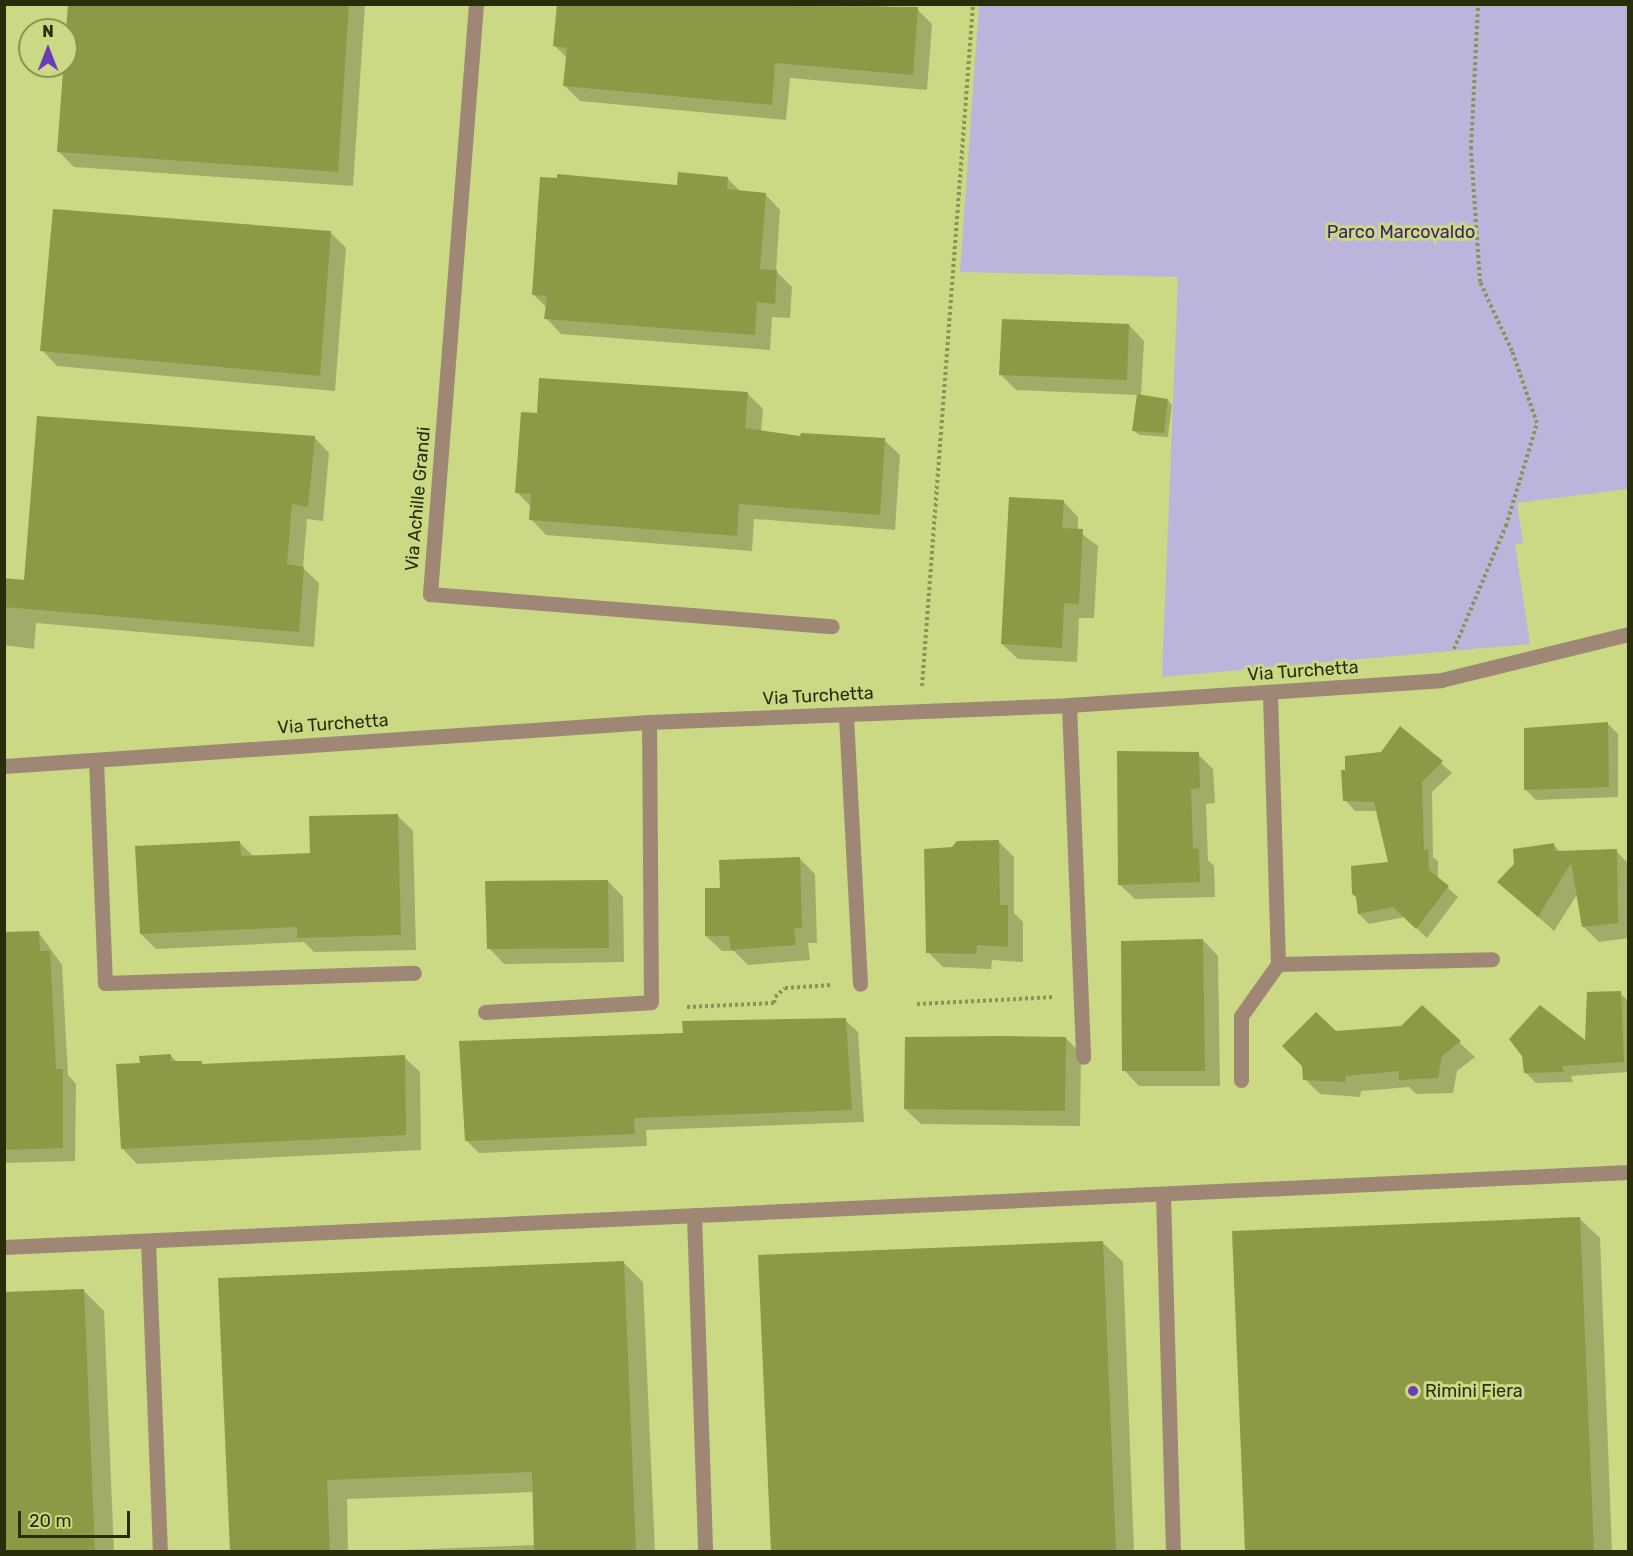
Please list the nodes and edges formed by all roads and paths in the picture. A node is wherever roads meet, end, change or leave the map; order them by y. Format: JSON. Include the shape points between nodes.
{"nodes":[{"id":1,"x":476,"y":4,"type":"edge"},
{"id":2,"x":974,"y":4,"type":"edge"},
{"id":3,"x":1478,"y":4,"type":"edge"},
{"id":4,"x":832,"y":626,"type":"dead end"},
{"id":5,"x":1629,"y":634,"type":"edge"},
{"id":6,"x":1441,"y":680,"type":"junction"},
{"id":7,"x":1270,"y":693,"type":"junction"},
{"id":8,"x":1068,"y":705,"type":"junction"},
{"id":9,"x":920,"y":711,"type":"junction"},
{"id":10,"x":846,"y":716,"type":"junction"},
{"id":11,"x":649,"y":722,"type":"junction"},
{"id":12,"x":96,"y":760,"type":"junction"},
{"id":13,"x":4,"y":766,"type":"edge"},
{"id":14,"x":1492,"y":959,"type":"dead end"},
{"id":15,"x":1278,"y":964,"type":"junction"},
{"id":16,"x":414,"y":973,"type":"dead end"},
{"id":17,"x":1079,"y":974,"type":"junction"},
{"id":18,"x":860,"y":984,"type":"joint"},
{"id":19,"x":917,"y":1004,"type":"dead end"},
{"id":20,"x":687,"y":1007,"type":"dead end"},
{"id":21,"x":485,"y":1012,"type":"dead end"},
{"id":22,"x":1083,"y":1057,"type":"dead end"},
{"id":23,"x":1241,"y":1080,"type":"dead end"},
{"id":24,"x":1629,"y":1172,"type":"edge"},
{"id":25,"x":1163,"y":1194,"type":"junction"},
{"id":26,"x":694,"y":1215,"type":"junction"},
{"id":27,"x":148,"y":1241,"type":"junction"},
{"id":28,"x":4,"y":1247,"type":"edge"},
{"id":29,"x":160,"y":1551,"type":"edge"},
{"id":30,"x":705,"y":1551,"type":"edge"},
{"id":31,"x":1173,"y":1551,"type":"edge"}],
"edges":[{"from":1,"to":4,"type":"street","name":"Via Achille Grandi","via":[[430,594]]},
{"from":2,"to":9,"type":"path"},
{"from":3,"to":6,"type":"path","via":[[1471,149],[1480,282],[1512,351],[1537,423],[1506,526]]},
{"from":5,"to":6,"type":"street","name":"Via Turchetta"},
{"from":6,"to":7,"type":"street","name":"Via Turchetta"},
{"from":7,"to":8,"type":"street","name":"Via Turchetta"},
{"from":7,"to":15,"type":"street"},
{"from":8,"to":9,"type":"street","name":"Via Turchetta"},
{"from":8,"to":17,"type":"street"},
{"from":9,"to":10,"type":"street","name":"Via Turchetta"},
{"from":10,"to":11,"type":"street","name":"Via Turchetta"},
{"from":10,"to":18,"type":"street"},
{"from":11,"to":12,"type":"street","name":"Via Turchetta"},
{"from":11,"to":21,"type":"street","via":[[651,1002]]},
{"from":12,"to":13,"type":"street","name":"Via Turchetta"},
{"from":12,"to":16,"type":"street","via":[[105,983]]},
{"from":14,"to":15,"type":"street"},
{"from":15,"to":23,"type":"street","via":[[1241,1016]]},
{"from":17,"to":19,"type":"path","via":[[1060,981],[1053,999]]},
{"from":17,"to":22,"type":"street"},
{"from":18,"to":20,"type":"path","via":[[785,988],[774,1003]]},
{"from":24,"to":25,"type":"street"},
{"from":25,"to":26,"type":"street"},
{"from":25,"to":31,"type":"street"},
{"from":26,"to":27,"type":"street"},
{"from":26,"to":30,"type":"street"},
{"from":27,"to":28,"type":"street"},
{"from":27,"to":29,"type":"street"}]}
